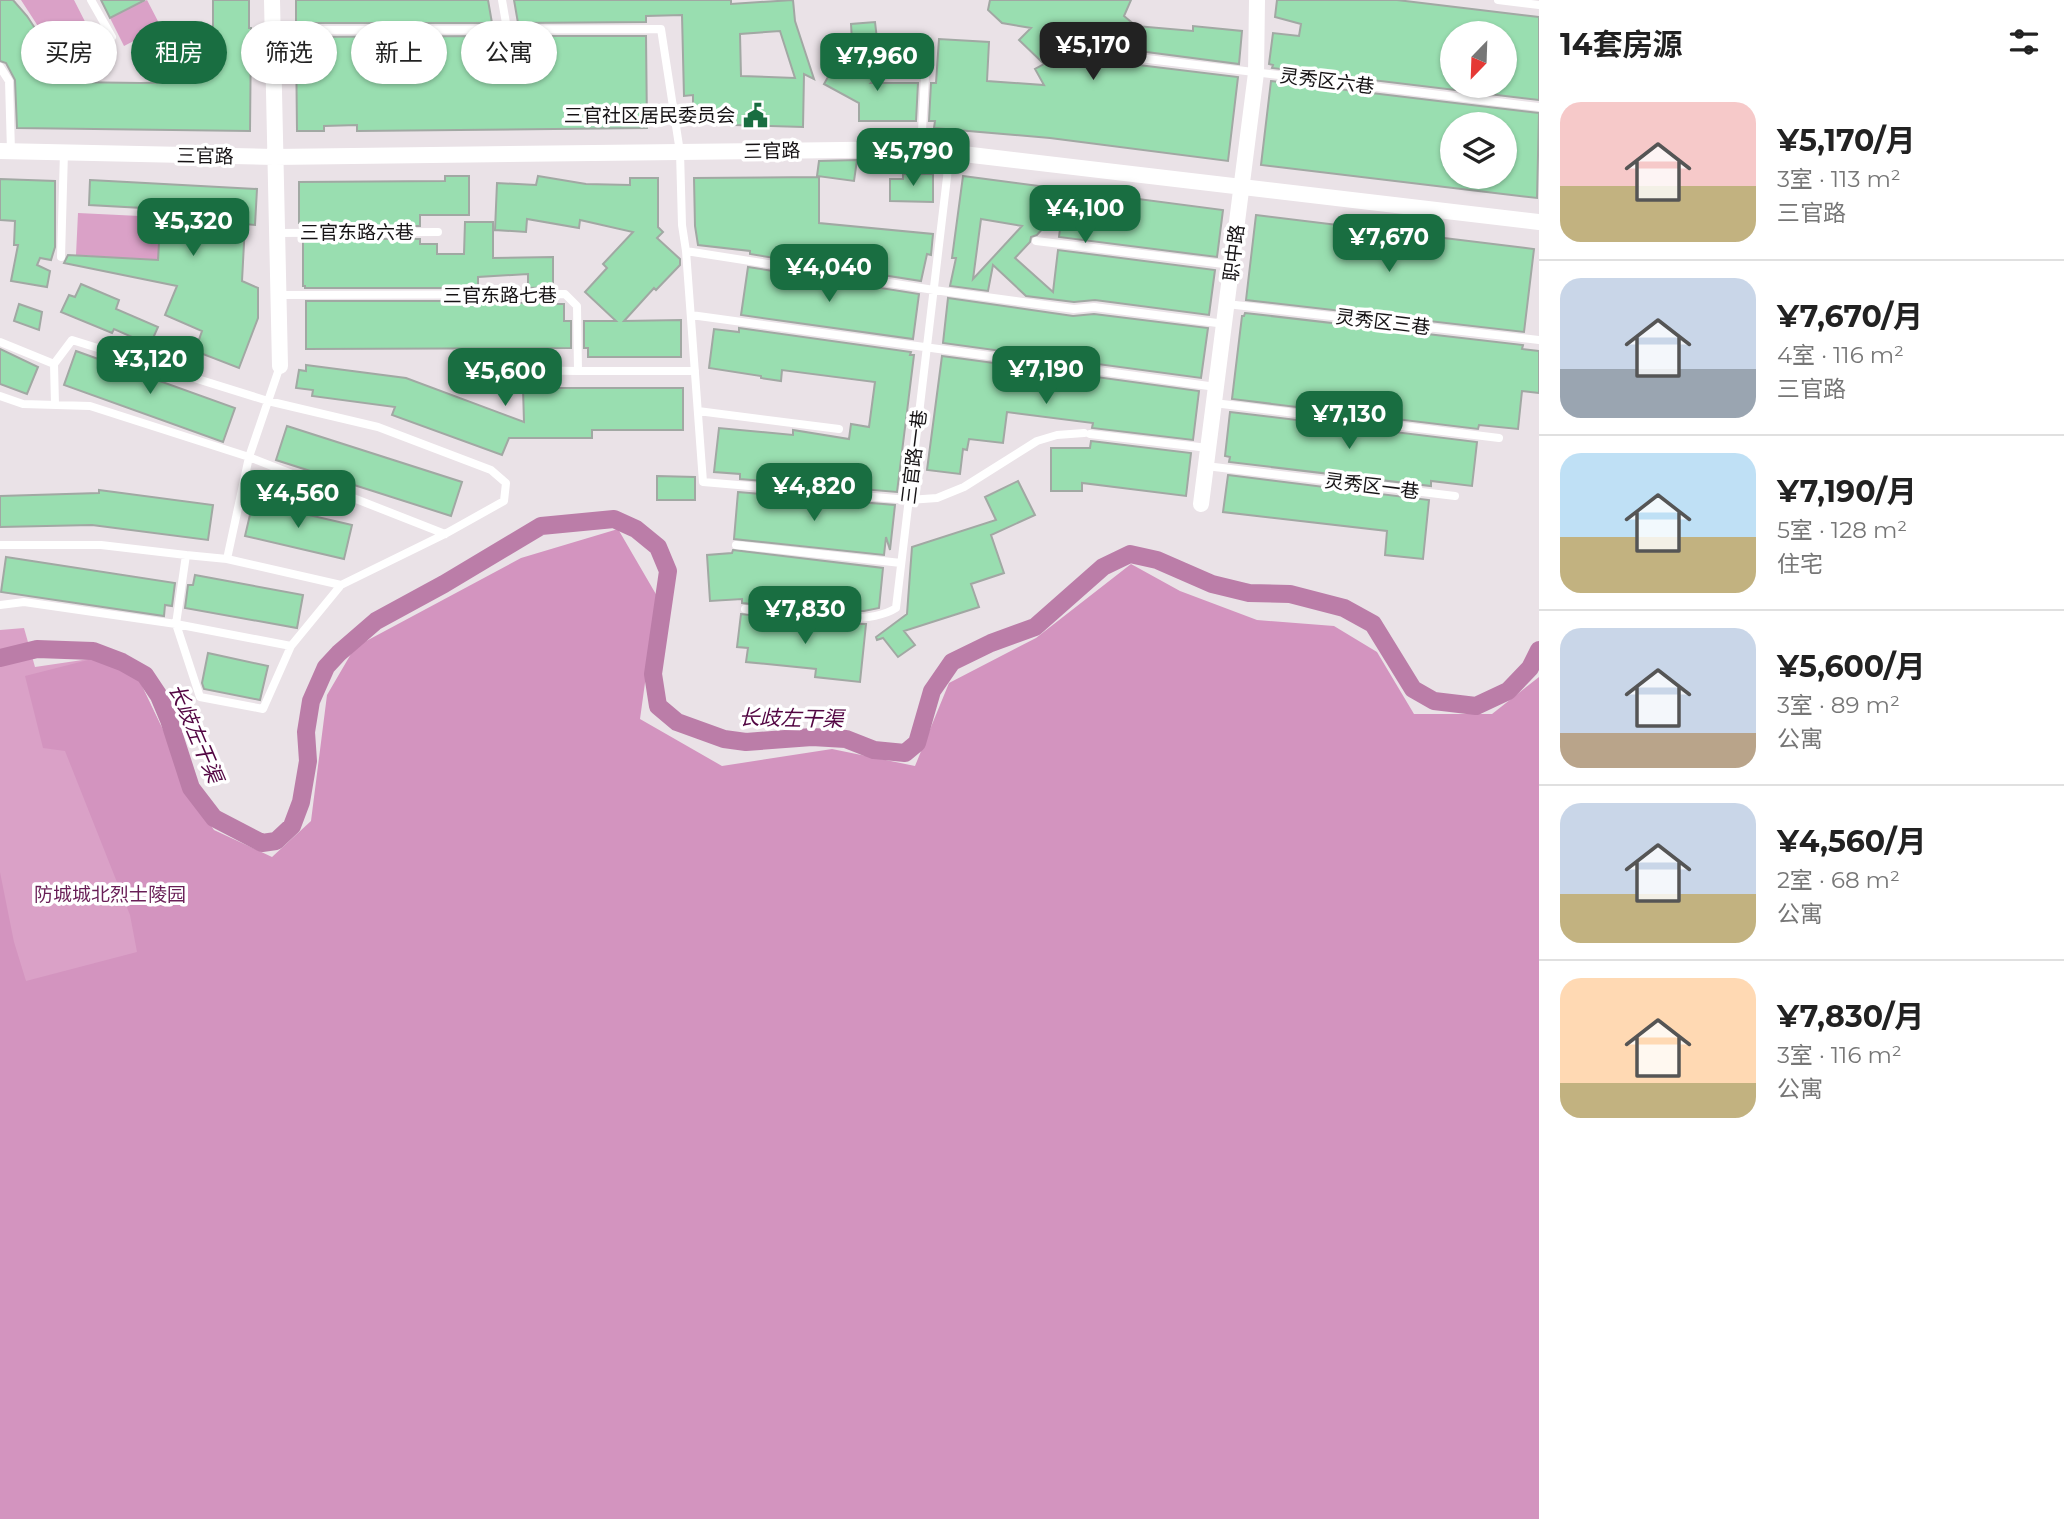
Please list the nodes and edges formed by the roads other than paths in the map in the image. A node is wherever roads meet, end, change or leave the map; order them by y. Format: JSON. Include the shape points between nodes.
{"nodes":[{"id":1,"x":91,"y":0,"type":"edge"},
{"id":2,"x":272,"y":0,"type":"edge"},
{"id":3,"x":502,"y":0,"type":"edge"},
{"id":4,"x":1257,"y":0,"type":"edge"},
{"id":5,"x":1498,"y":0,"type":"edge"},
{"id":6,"x":1539,"y":5,"type":"edge"},
{"id":7,"x":103,"y":21,"type":"edge"},
{"id":8,"x":273,"y":21,"type":"edge"},
{"id":9,"x":506,"y":21,"type":"edge"},
{"id":10,"x":461,"y":29,"type":"edge"},
{"id":11,"x":557,"y":29,"type":"edge"},
{"id":12,"x":337,"y":30,"type":"edge"},
{"id":13,"x":927,"y":40,"type":"dead end"},
{"id":14,"x":1115,"y":55,"type":"dead end"},
{"id":15,"x":0,"y":67,"type":"edge"},
{"id":16,"x":1256,"y":73,"type":"junction"},
{"id":17,"x":273,"y":84,"type":"edge"},
{"id":18,"x":1539,"y":107,"type":"edge"},
{"id":19,"x":921,"y":149,"type":"junction"},
{"id":20,"x":5,"y":151,"type":"edge"},
{"id":21,"x":64,"y":152,"type":"junction"},
{"id":22,"x":680,"y":152,"type":"junction"},
{"id":23,"x":950,"y":152,"type":"junction"},
{"id":24,"x":274,"y":158,"type":"junction"},
{"id":25,"x":1243,"y":186,"type":"junction"},
{"id":26,"x":1539,"y":222,"type":"edge"},
{"id":27,"x":438,"y":232,"type":"dead end"},
{"id":28,"x":276,"y":233,"type":"junction"},
{"id":29,"x":1036,"y":241,"type":"dead end"},
{"id":30,"x":686,"y":250,"type":"junction"},
{"id":31,"x":61,"y":257,"type":"dead end"},
{"id":32,"x":1233,"y":265,"type":"junction"},
{"id":33,"x":934,"y":290,"type":"junction"},
{"id":34,"x":278,"y":295,"type":"junction"},
{"id":35,"x":1227,"y":304,"type":"junction"},
{"id":36,"x":691,"y":316,"type":"junction"},
{"id":37,"x":1225,"y":324,"type":"junction"},
{"id":38,"x":1539,"y":340,"type":"edge"},
{"id":39,"x":0,"y":342,"type":"edge"},
{"id":40,"x":927,"y":348,"type":"junction"},
{"id":41,"x":54,"y":363,"type":"junction"},
{"id":42,"x":280,"y":366,"type":"joint"},
{"id":43,"x":510,"y":370,"type":"dead end"},
{"id":44,"x":578,"y":371,"type":"junction"},
{"id":45,"x":695,"y":371,"type":"junction"},
{"id":46,"x":1215,"y":395,"type":"junction"},
{"id":47,"x":0,"y":396,"type":"edge"},
{"id":48,"x":268,"y":401,"type":"junction"},
{"id":49,"x":55,"y":405,"type":"junction"},
{"id":50,"x":698,"y":411,"type":"junction"},
{"id":51,"x":839,"y":429,"type":"dead end"},
{"id":52,"x":1499,"y":438,"type":"dead end"},
{"id":53,"x":1209,"y":448,"type":"junction"},
{"id":54,"x":249,"y":457,"type":"junction"},
{"id":55,"x":1206,"y":466,"type":"junction"},
{"id":56,"x":1455,"y":496,"type":"dead end"},
{"id":57,"x":909,"y":500,"type":"junction"},
{"id":58,"x":1201,"y":504,"type":"dead end"},
{"id":59,"x":445,"y":534,"type":"junction"},
{"id":60,"x":0,"y":545,"type":"edge"},
{"id":61,"x":736,"y":545,"type":"dead end"},
{"id":62,"x":187,"y":555,"type":"junction"},
{"id":63,"x":227,"y":559,"type":"junction"},
{"id":64,"x":901,"y":563,"type":"junction"},
{"id":65,"x":341,"y":585,"type":"junction"},
{"id":66,"x":0,"y":605,"type":"edge"},
{"id":67,"x":745,"y":609,"type":"dead end"},
{"id":68,"x":176,"y":624,"type":"junction"},
{"id":69,"x":291,"y":646,"type":"junction"}],
"edges":[{"from":1,"to":7,"type":"lane"},
{"from":2,"to":8,"type":"street"},
{"from":3,"to":9,"type":"lane"},
{"from":4,"to":16,"type":"street","name":"职中路"},
{"from":5,"to":6,"type":"lane"},
{"from":10,"to":12,"type":"lane"},
{"from":11,"to":22,"type":"lane","via":[[661,29]]},
{"from":13,"to":19,"type":"lane"},
{"from":14,"to":16,"type":"lane","name":"灵秀区六巷"},
{"from":15,"to":20,"type":"lane","via":[[9,81]]},
{"from":16,"to":18,"type":"lane","name":"灵秀区六巷"},
{"from":16,"to":25,"type":"street","name":"职中路"},
{"from":17,"to":24,"type":"street"},
{"from":19,"to":22,"type":"street","name":"三官路"},
{"from":19,"to":23,"type":"street","name":"三官路"},
{"from":20,"to":21,"type":"street","name":"三官路"},
{"from":21,"to":24,"type":"street","name":"三官路"},
{"from":21,"to":31,"type":"lane"},
{"from":22,"to":24,"type":"street","name":"三官路"},
{"from":22,"to":30,"type":"lane"},
{"from":23,"to":25,"type":"street","name":"三官路"},
{"from":23,"to":33,"type":"lane","name":"三官路一巷"},
{"from":24,"to":28,"type":"street"},
{"from":25,"to":26,"type":"street","name":"三官路"},
{"from":25,"to":32,"type":"street","name":"职中路"},
{"from":27,"to":28,"type":"lane","name":"三官东路六巷"},
{"from":28,"to":34,"type":"street"},
{"from":29,"to":32,"type":"lane"},
{"from":30,"to":33,"type":"lane"},
{"from":30,"to":36,"type":"lane"},
{"from":32,"to":35,"type":"street","name":"职中路"},
{"from":33,"to":37,"type":"lane"},
{"from":33,"to":40,"type":"lane","name":"三官路一巷"},
{"from":34,"to":42,"type":"street"},
{"from":34,"to":44,"type":"lane","name":"三官东路七巷","via":[[565,294],[577,306]]},
{"from":35,"to":37,"type":"street","name":"职中路"},
{"from":35,"to":38,"type":"lane","name":"灵秀区三巷"},
{"from":36,"to":40,"type":"lane"},
{"from":36,"to":45,"type":"lane"},
{"from":37,"to":46,"type":"street","name":"职中路"},
{"from":39,"to":41,"type":"lane"},
{"from":40,"to":46,"type":"lane","via":[[1088,370]]},
{"from":40,"to":57,"type":"lane","name":"三官路一巷"},
{"from":41,"to":48,"type":"lane","via":[[72,340]]},
{"from":41,"to":49,"type":"lane"},
{"from":42,"to":48,"type":"lane"},
{"from":43,"to":44,"type":"lane"},
{"from":44,"to":45,"type":"lane"},
{"from":45,"to":50,"type":"lane"},
{"from":46,"to":52,"type":"lane"},
{"from":46,"to":53,"type":"street","name":"职中路"},
{"from":47,"to":49,"type":"lane","via":[[23,404]]},
{"from":48,"to":54,"type":"lane"},
{"from":48,"to":59,"type":"lane","via":[[378,427],[491,470],[506,483],[504,500]]},
{"from":49,"to":54,"type":"lane","via":[[90,406]]},
{"from":50,"to":51,"type":"lane"},
{"from":50,"to":57,"type":"lane","via":[[703,482]]},
{"from":53,"to":55,"type":"street","name":"职中路"},
{"from":53,"to":57,"type":"lane","via":[[1087,434],[1057,435],[1037,441],[964,487],[937,498]]},
{"from":54,"to":59,"type":"lane"},
{"from":54,"to":63,"type":"lane"},
{"from":55,"to":56,"type":"lane","name":"灵秀区一巷"},
{"from":55,"to":58,"type":"street","name":"职中路"},
{"from":57,"to":64,"type":"lane","name":"三官路一巷"},
{"from":59,"to":65,"type":"lane"},
{"from":60,"to":62,"type":"lane","via":[[101,545]]},
{"from":61,"to":64,"type":"lane"},
{"from":62,"to":63,"type":"lane"},
{"from":62,"to":68,"type":"lane"},
{"from":63,"to":65,"type":"lane"},
{"from":64,"to":67,"type":"lane","name":"三官路一巷","via":[[896,608],[884,616],[831,618]]},
{"from":65,"to":69,"type":"lane"},
{"from":66,"to":68,"type":"lane","via":[[24,602]]},
{"from":68,"to":69,"type":"lane"},
{"from":68,"to":69,"type":"lane","via":[[201,697],[250,707],[263,709]]}]}
